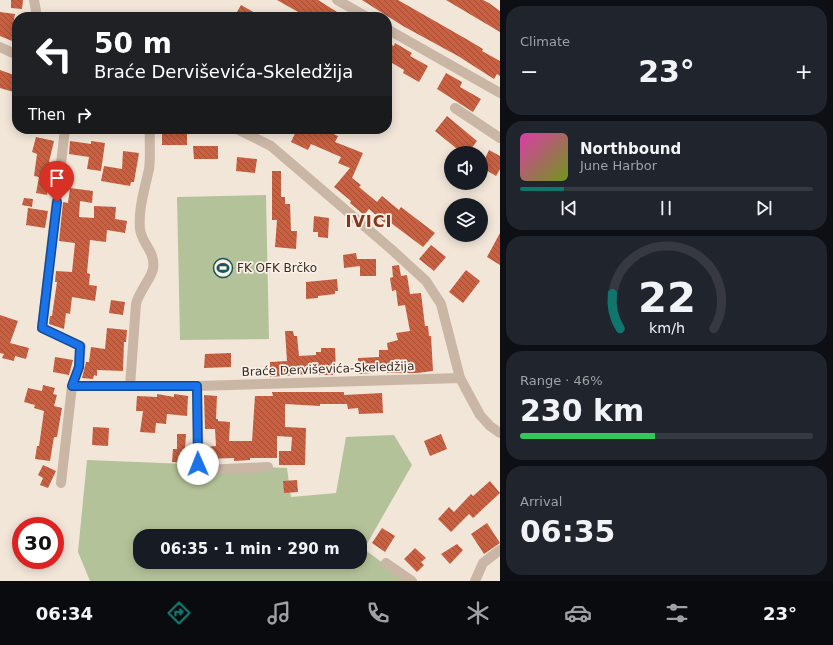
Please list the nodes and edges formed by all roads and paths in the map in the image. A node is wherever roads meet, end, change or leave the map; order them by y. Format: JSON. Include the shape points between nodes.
{"nodes":[{"id":1,"x":34,"y":0,"type":"edge"},
{"id":2,"x":337,"y":0,"type":"edge"},
{"id":3,"x":37,"y":12,"type":"edge"},
{"id":4,"x":358,"y":12,"type":"edge"},
{"id":5,"x":392,"y":32,"type":"edge"},
{"id":6,"x":0,"y":47,"type":"edge"},
{"id":7,"x":12,"y":53,"type":"edge"},
{"id":8,"x":500,"y":93,"type":"edge"},
{"id":9,"x":455,"y":108,"type":"dead end"},
{"id":10,"x":64,"y":134,"type":"edge"},
{"id":11,"x":150,"y":134,"type":"edge"},
{"id":12,"x":247,"y":134,"type":"edge"},
{"id":13,"x":500,"y":138,"type":"edge"},
{"id":14,"x":460,"y":378,"type":"junction"},
{"id":15,"x":72,"y":386,"type":"junction"},
{"id":16,"x":130,"y":386,"type":"junction"},
{"id":17,"x":197,"y":386,"type":"junction"},
{"id":18,"x":500,"y":432,"type":"edge"},
{"id":19,"x":268,"y":467,"type":"dead end"},
{"id":20,"x":61,"y":483,"type":"dead end"},
{"id":21,"x":500,"y":550,"type":"edge"},
{"id":22,"x":386,"y":563,"type":"dead end"},
{"id":23,"x":412,"y":581,"type":"edge"},
{"id":24,"x":475,"y":581,"type":"edge"}],
"edges":[{"from":1,"to":3,"type":"street"},
{"from":2,"to":4,"type":"street"},
{"from":5,"to":8,"type":"street"},
{"from":6,"to":7,"type":"street"},
{"from":9,"to":13,"type":"street"},
{"from":10,"to":15,"type":"street","via":[[42,328],[80,346],[79,367]]},
{"from":11,"to":16,"type":"street","via":[[149,167],[141,208],[140,231],[151,253],[153,264],[136,304]]},
{"from":12,"to":14,"type":"street","via":[[271,146],[426,281],[441,304]]},
{"from":14,"to":17,"type":"street","name":"Braće Derviševića-Skeledžija"},
{"from":14,"to":18,"type":"street","via":[[480,415]]},
{"from":15,"to":16,"type":"street","name":"Braće Derviševića-Skeledžija"},
{"from":15,"to":20,"type":"street"},
{"from":16,"to":17,"type":"street","name":"Braće Derviševića-Skeledžija"},
{"from":17,"to":19,"type":"street","via":[[199,466],[205,470]]},
{"from":21,"to":24,"type":"street","via":[[483,563]]},
{"from":22,"to":23,"type":"street"}]}
